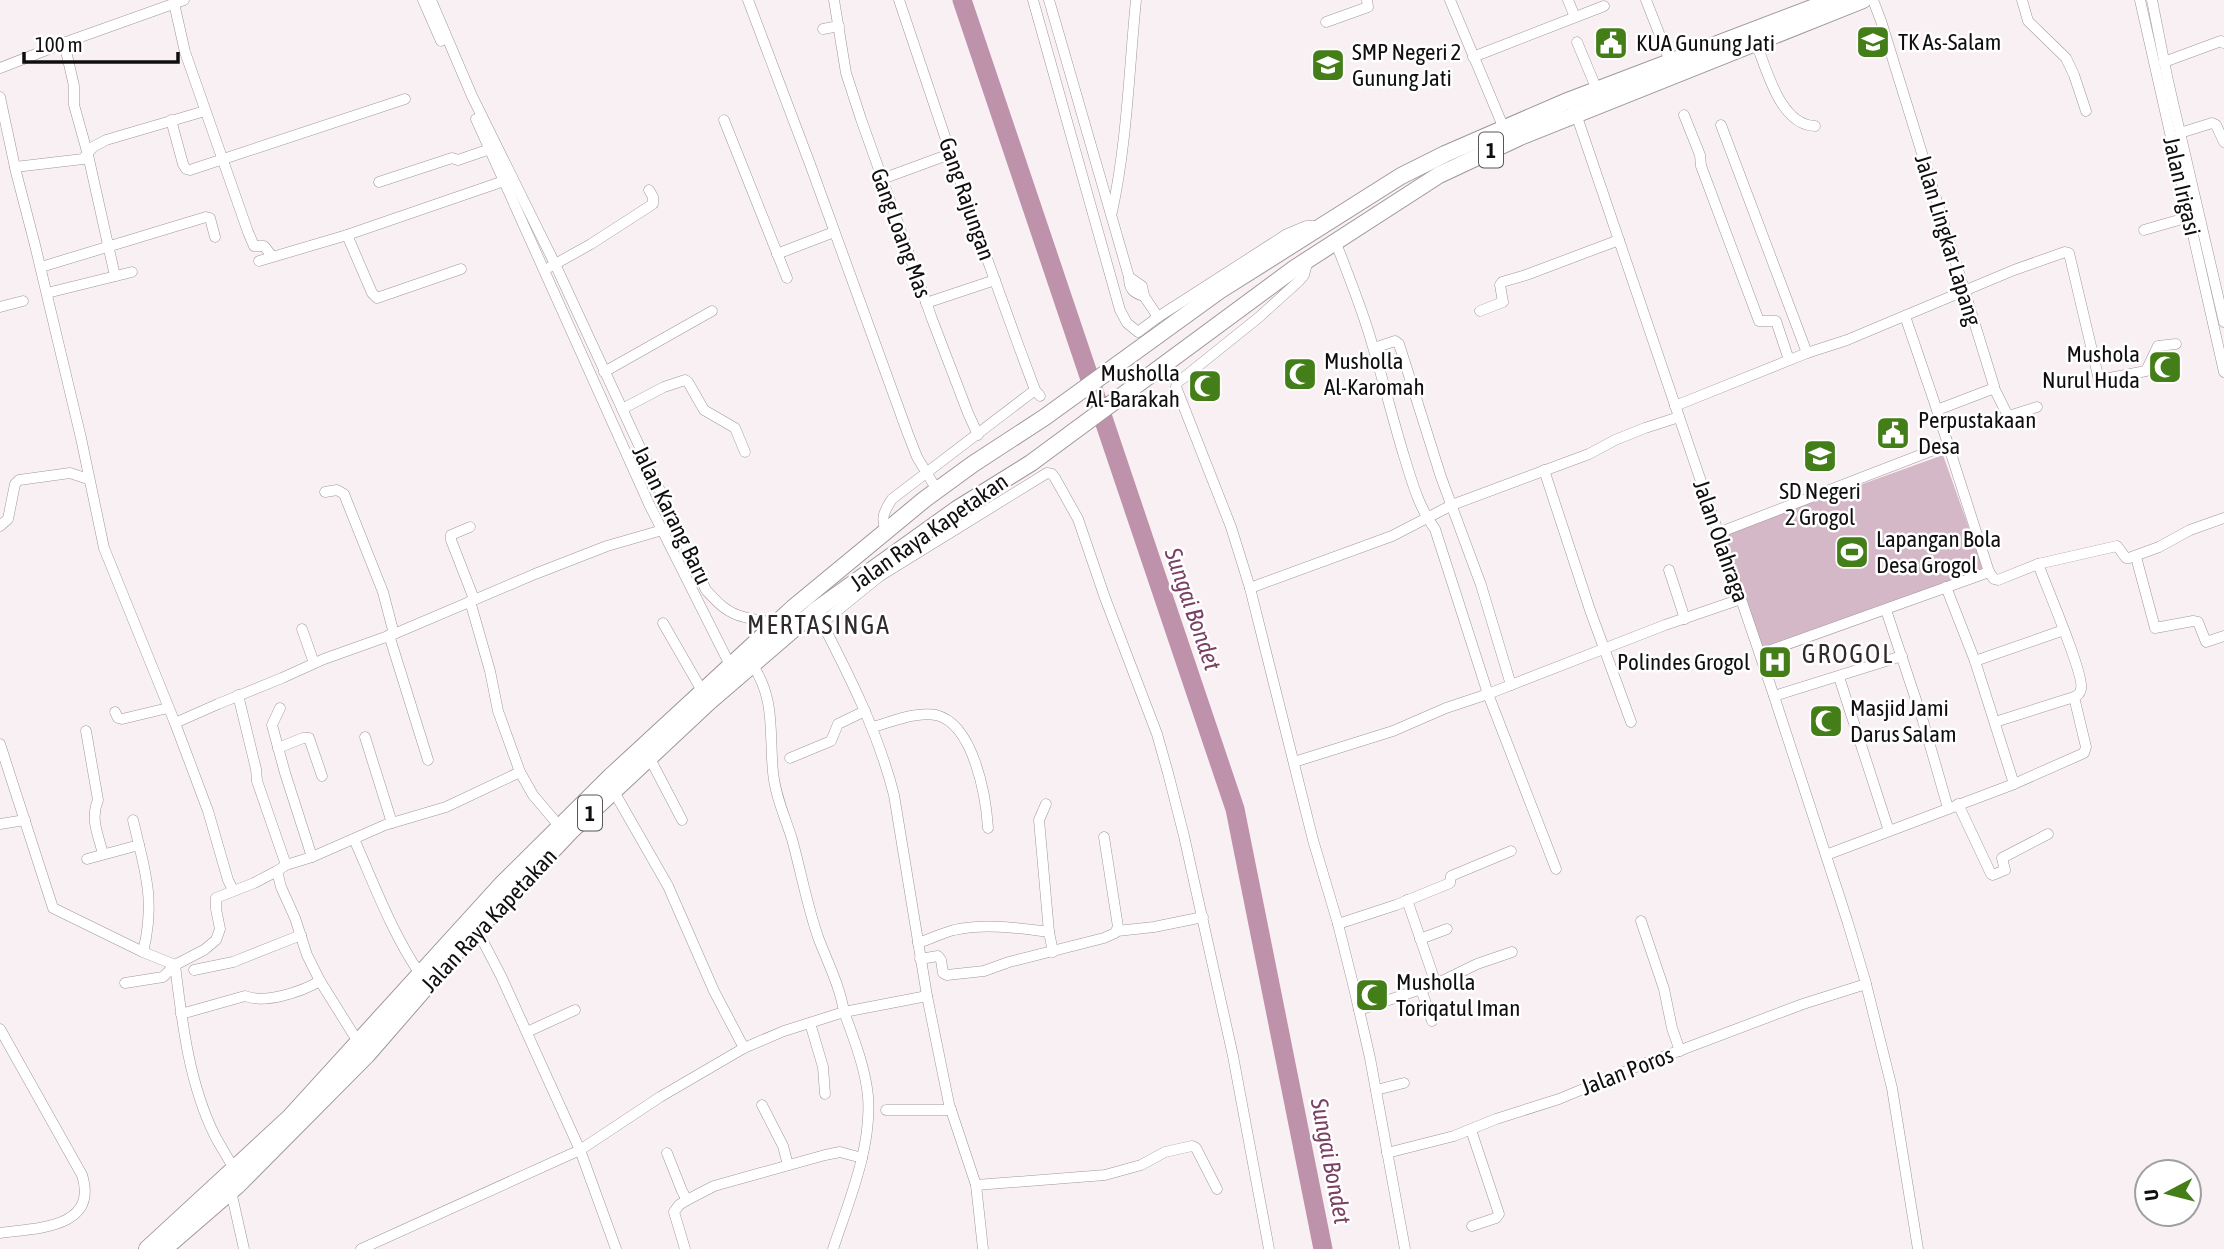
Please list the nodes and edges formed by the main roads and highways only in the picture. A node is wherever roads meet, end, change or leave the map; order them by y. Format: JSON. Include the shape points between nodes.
{"nodes":[{"id":1,"x":1833,"y":0,"type":"edge"},
{"id":2,"x":1857,"y":1,"type":"edge"},
{"id":3,"x":1673,"y":68,"type":"junction"},
{"id":4,"x":1574,"y":108,"type":"junction"},
{"id":5,"x":1506,"y":135,"type":"junction"},
{"id":6,"x":781,"y":629,"type":"junction"},
{"id":7,"x":706,"y":697,"type":"junction"},
{"id":8,"x":646,"y":752,"type":"junction"},
{"id":9,"x":577,"y":818,"type":"junction"},
{"id":10,"x":474,"y":924,"type":"junction"},
{"id":11,"x":363,"y":1049,"type":"junction"},
{"id":12,"x":147,"y":1249,"type":"edge"},
{"id":13,"x":164,"y":1249,"type":"edge"}],
"edges":[{"from":1,"to":3,"type":"highway","number":"1"},
{"from":2,"to":3,"type":"highway","number":"1","via":[[1756,43]]},
{"from":3,"to":4,"type":"highway","number":"1"},
{"from":3,"to":4,"type":"highway","number":"1","via":[[1597,90]]},
{"from":4,"to":5,"type":"highway","number":"1"},
{"from":5,"to":6,"type":"highway","name":"Jalan Raya Kapetakan","number":"1","via":[[1308,259],[1031,463],[957,509],[819,617]]},
{"from":5,"to":6,"type":"highway","number":"1","via":[[1401,176],[1219,290],[937,490],[886,530]]},
{"from":6,"to":7,"type":"highway","name":"Jalan Raya Kapetakan","number":"1","via":[[752,664]]},
{"from":6,"to":7,"type":"highway","name":"Jalan Raya Kapetakan","number":"1","via":[[754,646]]},
{"from":7,"to":8,"type":"highway","name":"Jalan Raya Kapetakan","number":"1"},
{"from":8,"to":9,"type":"highway","name":"Jalan Raya Kapetakan","number":"1"},
{"from":8,"to":9,"type":"highway","name":"Jalan Raya Kapetakan","number":"1","via":[[613,790]]},
{"from":9,"to":10,"type":"highway","name":"Jalan Raya Kapetakan","number":"1"},
{"from":9,"to":10,"type":"highway","name":"Jalan Raya Kapetakan","number":"1","via":[[560,827]]},
{"from":10,"to":11,"type":"highway","name":"Jalan Raya Kapetakan","number":"1"},
{"from":10,"to":11,"type":"highway","name":"Jalan Raya Kapetakan","number":"1","via":[[420,974]]},
{"from":11,"to":12,"type":"highway","name":"Jalan Raya Kapetakan","number":"1"},
{"from":11,"to":13,"type":"highway","name":"Jalan Raya Kapetakan","number":"1","via":[[231,1191]]}]}
